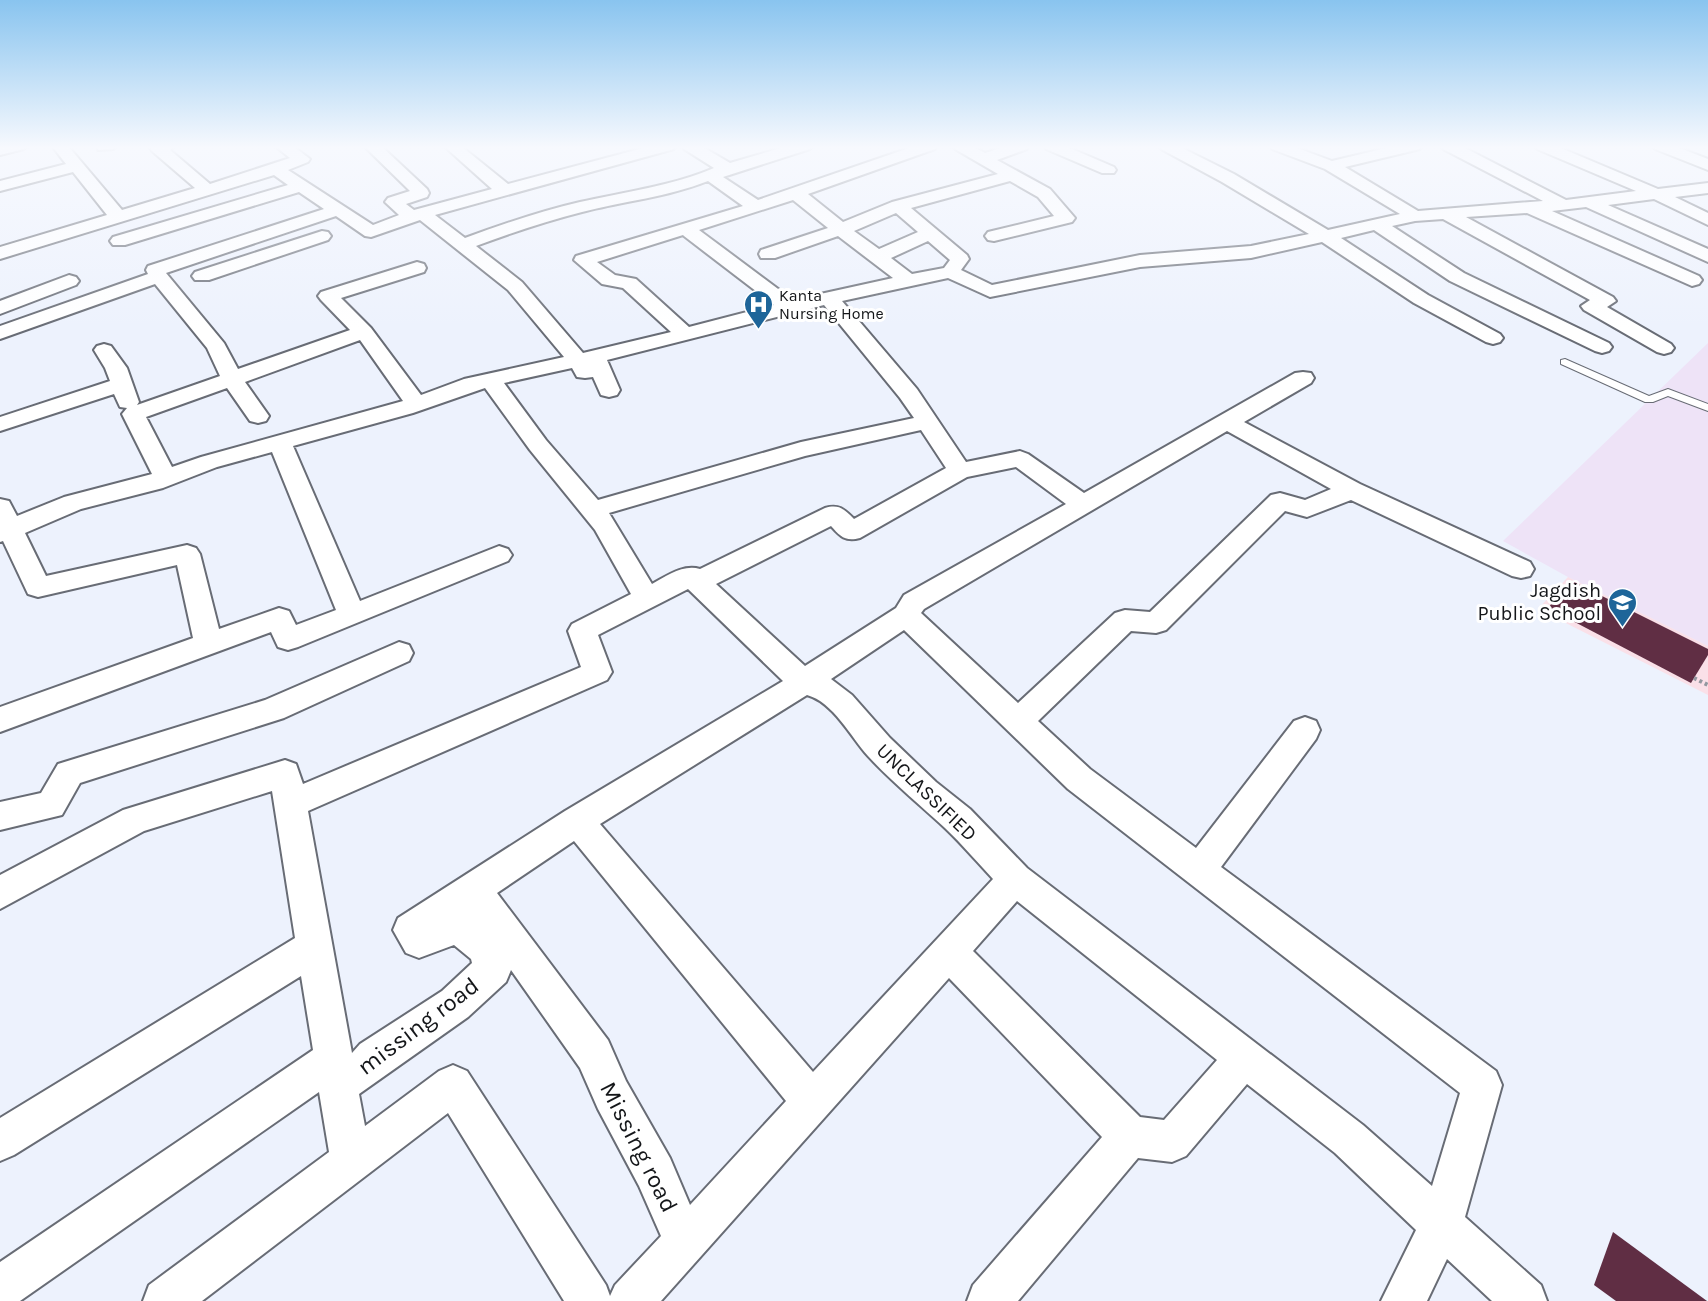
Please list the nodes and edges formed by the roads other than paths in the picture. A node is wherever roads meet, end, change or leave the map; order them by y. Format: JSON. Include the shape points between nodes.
{"nodes":[{"id":1,"x":110,"y":207,"type":"edge"},
{"id":2,"x":152,"y":207,"type":"edge"},
{"id":3,"x":232,"y":207,"type":"edge"},
{"id":4,"x":333,"y":207,"type":"edge"},
{"id":5,"x":402,"y":207,"type":"edge"},
{"id":6,"x":446,"y":207,"type":"edge"},
{"id":7,"x":581,"y":207,"type":"edge"},
{"id":8,"x":756,"y":207,"type":"edge"},
{"id":9,"x":811,"y":207,"type":"edge"},
{"id":10,"x":896,"y":207,"type":"edge"},
{"id":11,"x":899,"y":207,"type":"edge"},
{"id":12,"x":1056,"y":207,"type":"edge"},
{"id":13,"x":1277,"y":207,"type":"edge"},
{"id":14,"x":1399,"y":207,"type":"edge"},
{"id":15,"x":1529,"y":207,"type":"junction"},
{"id":16,"x":1534,"y":207,"type":"edge"},
{"id":17,"x":1598,"y":207,"type":"edge"},
{"id":18,"x":1681,"y":207,"type":"edge"},
{"id":19,"x":338,"y":210,"type":"junction"},
{"id":20,"x":1446,"y":214,"type":"junction"},
{"id":21,"x":417,"y":215,"type":"junction"},
{"id":22,"x":1415,"y":216,"type":"junction"},
{"id":23,"x":118,"y":217,"type":"junction"},
{"id":24,"x":1708,"y":220,"type":"edge"},
{"id":25,"x":358,"y":224,"type":"junction"},
{"id":26,"x":1376,"y":224,"type":"junction"},
{"id":27,"x":842,"y":229,"type":"junction"},
{"id":28,"x":690,"y":232,"type":"dead end"},
{"id":29,"x":930,"y":233,"type":"junction"},
{"id":30,"x":994,"y":236,"type":"dead end"},
{"id":31,"x":1326,"y":236,"type":"junction"},
{"id":32,"x":119,"y":241,"type":"dead end"},
{"id":33,"x":462,"y":245,"type":"junction"},
{"id":34,"x":0,"y":253,"type":"edge"},
{"id":35,"x":768,"y":254,"type":"dead end"},
{"id":36,"x":1708,"y":256,"type":"edge"},
{"id":37,"x":878,"y":257,"type":"junction"},
{"id":38,"x":417,"y":268,"type":"dead end"},
{"id":39,"x":951,"y":272,"type":"junction"},
{"id":40,"x":159,"y":276,"type":"junction"},
{"id":41,"x":202,"y":276,"type":"dead end"},
{"id":42,"x":908,"y":280,"type":"junction"},
{"id":43,"x":1692,"y":280,"type":"dead end"},
{"id":44,"x":69,"y":281,"type":"dead end"},
{"id":45,"x":830,"y":298,"type":"junction"},
{"id":46,"x":789,"y":307,"type":"junction"},
{"id":47,"x":0,"y":308,"type":"edge"},
{"id":48,"x":364,"y":332,"type":"junction"},
{"id":49,"x":0,"y":333,"type":"edge"},
{"id":50,"x":686,"y":336,"type":"junction"},
{"id":51,"x":1493,"y":338,"type":"dead end"},
{"id":52,"x":1602,"y":347,"type":"dead end"},
{"id":53,"x":1664,"y":348,"type":"dead end"},
{"id":54,"x":104,"y":350,"type":"dead end"},
{"id":55,"x":1565,"y":362,"type":"dead end"},
{"id":56,"x":586,"y":363,"type":"junction"},
{"id":57,"x":1302,"y":378,"type":"dead end"},
{"id":58,"x":232,"y":379,"type":"junction"},
{"id":59,"x":491,"y":380,"type":"junction"},
{"id":60,"x":121,"y":385,"type":"junction"},
{"id":61,"x":609,"y":390,"type":"dead end"},
{"id":62,"x":416,"y":404,"type":"junction"},
{"id":63,"x":1708,"y":408,"type":"edge"},
{"id":64,"x":133,"y":414,"type":"junction"},
{"id":65,"x":258,"y":416,"type":"dead end"},
{"id":66,"x":927,"y":422,"type":"junction"},
{"id":67,"x":1227,"y":422,"type":"junction"},
{"id":68,"x":0,"y":424,"type":"edge"},
{"id":69,"x":280,"y":443,"type":"junction"},
{"id":70,"x":960,"y":471,"type":"junction"},
{"id":71,"x":166,"y":478,"type":"junction"},
{"id":72,"x":1351,"y":490,"type":"junction"},
{"id":73,"x":1083,"y":504,"type":"junction"},
{"id":74,"x":592,"y":510,"type":"junction"},
{"id":75,"x":4,"y":523,"type":"edge"},
{"id":76,"x":499,"y":555,"type":"dead end"},
{"id":77,"x":1521,"y":569,"type":"dead end"},
{"id":78,"x":697,"y":582,"type":"junction"},
{"id":79,"x":647,"y":598,"type":"junction"},
{"id":80,"x":352,"y":615,"type":"junction"},
{"id":81,"x":906,"y":615,"type":"junction"},
{"id":82,"x":209,"y":644,"type":"junction"},
{"id":83,"x":399,"y":653,"type":"dead end"},
{"id":84,"x":803,"y":682,"type":"junction"},
{"id":85,"x":0,"y":720,"type":"edge"},
{"id":86,"x":1018,"y":722,"type":"junction"},
{"id":87,"x":1305,"y":730,"type":"dead end"},
{"id":88,"x":290,"y":804,"type":"junction"},
{"id":89,"x":0,"y":816,"type":"edge"},
{"id":90,"x":577,"y":821,"type":"junction"},
{"id":91,"x":1199,"y":870,"type":"junction"},
{"id":92,"x":1015,"y":879,"type":"junction"},
{"id":93,"x":474,"y":889,"type":"junction"},
{"id":94,"x":0,"y":892,"type":"edge"},
{"id":95,"x":314,"y":947,"type":"junction"},
{"id":96,"x":949,"y":952,"type":"junction"},
{"id":97,"x":1245,"y":1057,"type":"junction"},
{"id":98,"x":336,"y":1072,"type":"junction"},
{"id":99,"x":812,"y":1102,"type":"junction"},
{"id":100,"x":1130,"y":1136,"type":"junction"},
{"id":101,"x":0,"y":1141,"type":"edge"},
{"id":102,"x":351,"y":1162,"type":"junction"},
{"id":103,"x":1442,"y":1224,"type":"junction"},
{"id":104,"x":691,"y":1234,"type":"junction"},
{"id":105,"x":0,"y":1288,"type":"edge"},
{"id":106,"x":990,"y":1300,"type":"edge"},
{"id":107,"x":165,"y":1301,"type":"edge"},
{"id":108,"x":590,"y":1301,"type":"edge"},
{"id":109,"x":630,"y":1301,"type":"edge"},
{"id":110,"x":1403,"y":1301,"type":"edge"},
{"id":111,"x":1525,"y":1301,"type":"edge"}],
"edges":[{"from":1,"to":23,"type":"street"},
{"from":2,"to":23,"type":"street"},
{"from":3,"to":32,"type":"street"},
{"from":4,"to":19,"type":"street"},
{"from":5,"to":21,"type":"street"},
{"from":6,"to":21,"type":"street"},
{"from":7,"to":33,"type":"street"},
{"from":8,"to":50,"type":"street","via":[[584,260],[609,280],[629,283]]},
{"from":9,"to":27,"type":"street"},
{"from":10,"to":27,"type":"street"},
{"from":11,"to":29,"type":"street"},
{"from":12,"to":30,"type":"street","via":[[1066,218]]},
{"from":13,"to":31,"type":"street"},
{"from":14,"to":22,"type":"street"},
{"from":15,"to":16,"type":"street"},
{"from":15,"to":20,"type":"street"},
{"from":15,"to":43,"type":"street"},
{"from":17,"to":36,"type":"street"},
{"from":18,"to":24,"type":"street"},
{"from":19,"to":25,"type":"street"},
{"from":19,"to":40,"type":"street","via":[[154,270]]},
{"from":20,"to":22,"type":"street"},
{"from":20,"to":53,"type":"street","via":[[1606,301],[1591,306]]},
{"from":21,"to":25,"type":"street","via":[[371,232]]},
{"from":21,"to":33,"type":"street"},
{"from":22,"to":26,"type":"street"},
{"from":23,"to":34,"type":"street"},
{"from":25,"to":41,"type":"street"},
{"from":26,"to":31,"type":"street"},
{"from":26,"to":52,"type":"street","via":[[1457,277]]},
{"from":27,"to":35,"type":"street"},
{"from":27,"to":37,"type":"street"},
{"from":28,"to":46,"type":"street"},
{"from":29,"to":37,"type":"street"},
{"from":29,"to":39,"type":"street","via":[[960,259]]},
{"from":31,"to":39,"type":"street","via":[[1251,252],[1140,261],[990,291]]},
{"from":31,"to":51,"type":"street","via":[[1421,299]]},
{"from":33,"to":56,"type":"street","via":[[514,286]]},
{"from":37,"to":42,"type":"street"},
{"from":38,"to":48,"type":"street","via":[[328,296]]},
{"from":39,"to":42,"type":"street"},
{"from":40,"to":49,"type":"street"},
{"from":40,"to":58,"type":"street","via":[[217,347]]},
{"from":42,"to":45,"type":"street"},
{"from":44,"to":47,"type":"street"},
{"from":45,"to":46,"type":"street"},
{"from":45,"to":66,"type":"street","via":[[909,394]]},
{"from":46,"to":50,"type":"street"},
{"from":48,"to":58,"type":"street"},
{"from":48,"to":62,"type":"street"},
{"from":50,"to":56,"type":"street"},
{"from":54,"to":60,"type":"street"},
{"from":55,"to":63,"type":"lane","via":[[1649,400],[1668,392]]},
{"from":56,"to":59,"type":"street"},
{"from":56,"to":61,"type":"street"},
{"from":57,"to":67,"type":"street"},
{"from":58,"to":64,"type":"street"},
{"from":58,"to":65,"type":"street"},
{"from":59,"to":62,"type":"street"},
{"from":59,"to":74,"type":"street"},
{"from":60,"to":64,"type":"street"},
{"from":60,"to":68,"type":"street"},
{"from":62,"to":69,"type":"street"},
{"from":64,"to":71,"type":"street"},
{"from":66,"to":70,"type":"street"},
{"from":66,"to":74,"type":"street","via":[[801,449]]},
{"from":67,"to":72,"type":"street"},
{"from":67,"to":73,"type":"street"},
{"from":69,"to":71,"type":"street"},
{"from":69,"to":80,"type":"street"},
{"from":70,"to":73,"type":"street","via":[[1020,459]]},
{"from":70,"to":78,"type":"street","via":[[850,532],[834,514]]},
{"from":71,"to":75,"type":"street"},
{"from":72,"to":77,"type":"street"},
{"from":72,"to":86,"type":"street","via":[[1307,508],[1280,501],[1156,623],[1125,620]]},
{"from":73,"to":81,"type":"street","via":[[914,602]]},
{"from":74,"to":79,"type":"street","via":[[605,525]]},
{"from":75,"to":82,"type":"street","via":[[38,587],[187,554]]},
{"from":76,"to":80,"type":"street"},
{"from":78,"to":79,"type":"street","via":[[691,576]]},
{"from":78,"to":84,"type":"street"},
{"from":79,"to":88,"type":"street","via":[[582,631],[597,672]]},
{"from":80,"to":82,"type":"street","via":[[288,639],[279,618]]},
{"from":81,"to":84,"type":"street"},
{"from":81,"to":86,"type":"street"},
{"from":82,"to":85,"type":"street"},
{"from":83,"to":89,"type":"street","via":[[273,709],[69,773],[51,805]]},
{"from":84,"to":90,"type":"street"},
{"from":84,"to":92,"type":"street","name":"UNCLASSIFIED","via":[[824,688],[841,703],[879,747],[958,819]]},
{"from":86,"to":91,"type":"street","via":[[1079,779]]},
{"from":87,"to":91,"type":"street"},
{"from":88,"to":94,"type":"street","via":[[285,773],[135,820]]},
{"from":88,"to":95,"type":"street"},
{"from":90,"to":93,"type":"street"},
{"from":90,"to":99,"type":"street"},
{"from":91,"to":103,"type":"street","via":[[1482,1085]]},
{"from":92,"to":96,"type":"street"},
{"from":92,"to":97,"type":"street","name":"UNCLASSIFIED"},
{"from":93,"to":98,"type":"street","name":"missing road","via":[[411,930],[419,941],[459,926],[484,947],[493,969],[455,1004],[363,1069]]},
{"from":93,"to":104,"type":"street","name":"Missing road","via":[[594,1054],[674,1219]]},
{"from":95,"to":98,"type":"street"},
{"from":95,"to":101,"type":"street"},
{"from":96,"to":99,"type":"street"},
{"from":96,"to":100,"type":"street"},
{"from":97,"to":100,"type":"street","via":[[1172,1142]]},
{"from":97,"to":103,"type":"street","name":"UNCLASSIFIED","via":[[1349,1138]]},
{"from":98,"to":102,"type":"street"},
{"from":98,"to":105,"type":"street"},
{"from":99,"to":104,"type":"street"},
{"from":100,"to":106,"type":"street"},
{"from":102,"to":107,"type":"street"},
{"from":102,"to":108,"type":"street","via":[[453,1085]]},
{"from":103,"to":110,"type":"street"},
{"from":103,"to":111,"type":"street","name":"UNCLASSIFIED"},
{"from":104,"to":109,"type":"street"}]}
